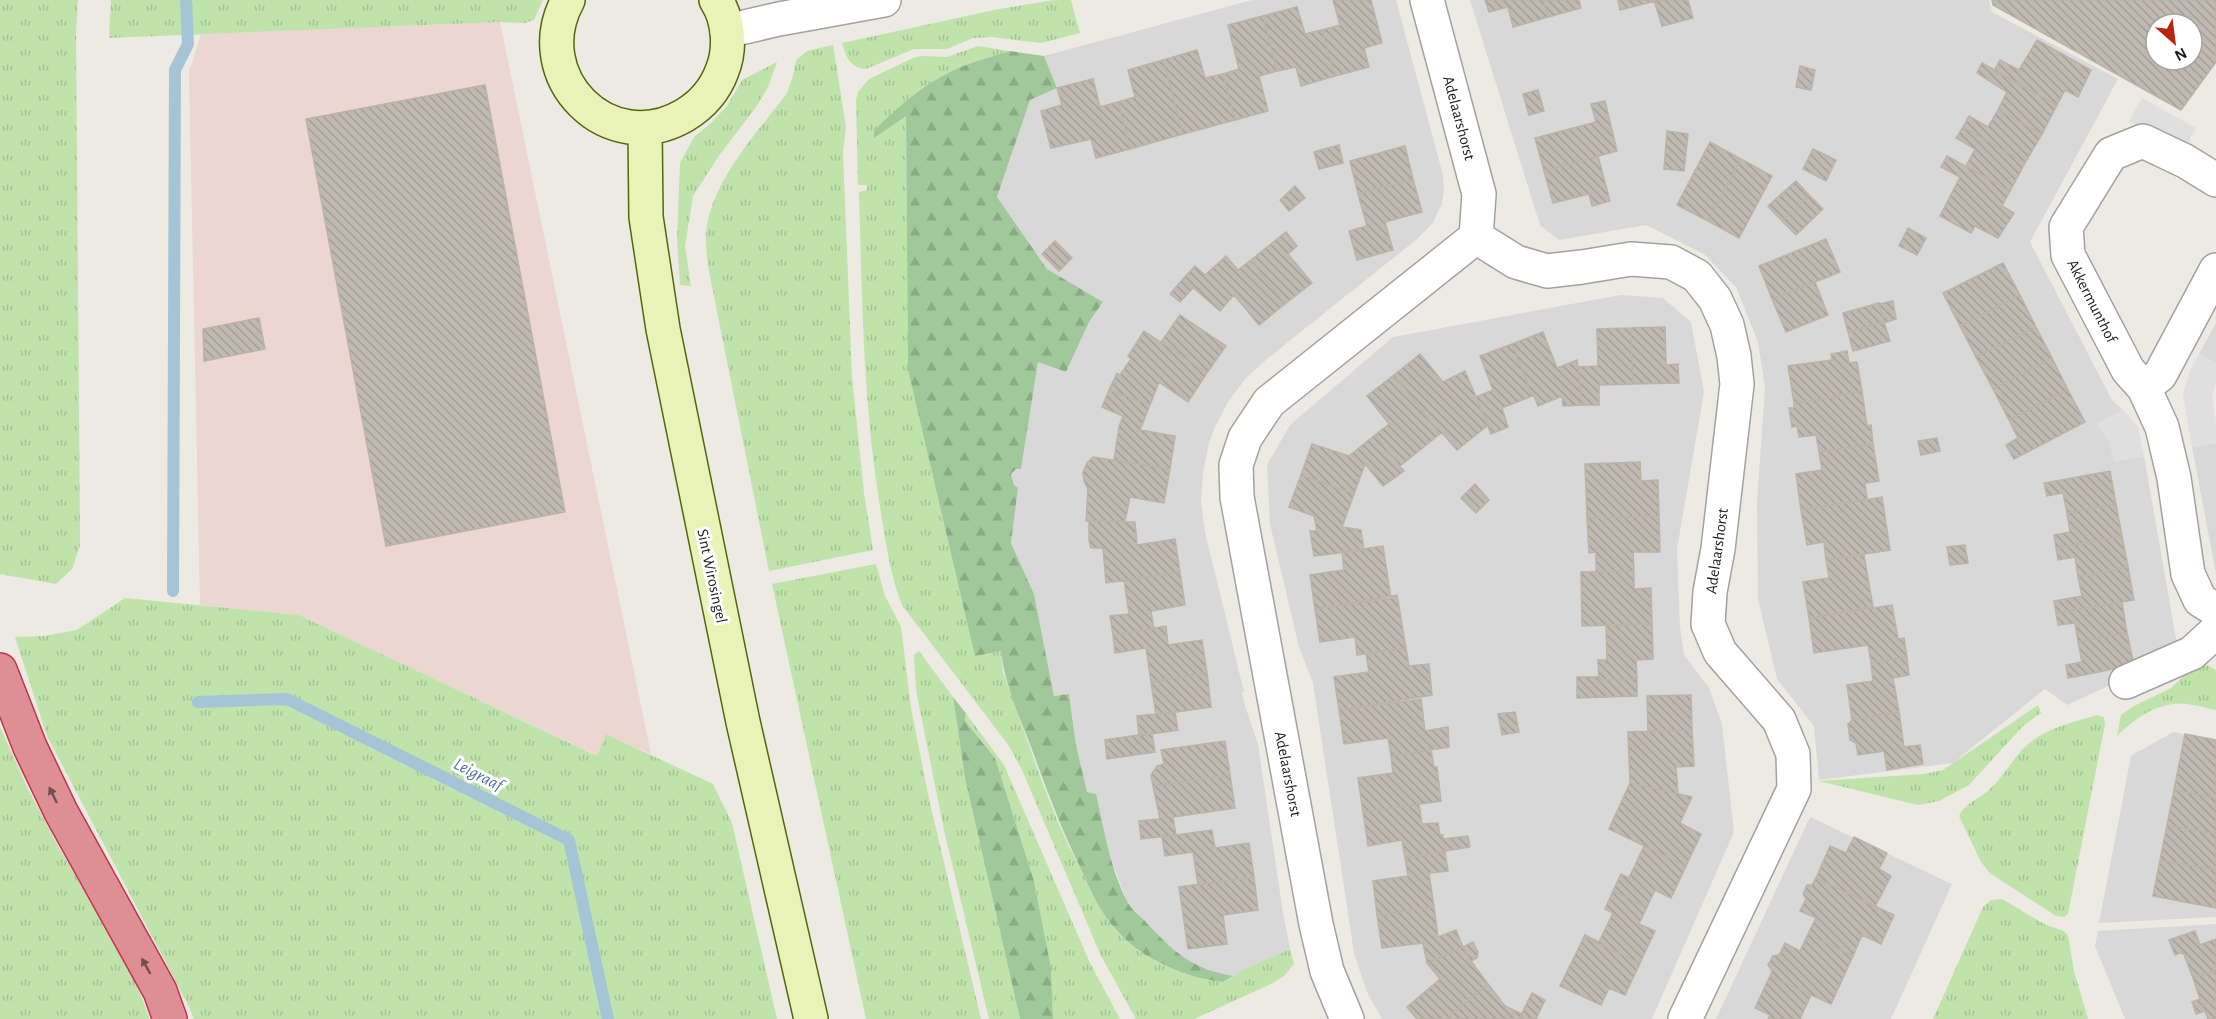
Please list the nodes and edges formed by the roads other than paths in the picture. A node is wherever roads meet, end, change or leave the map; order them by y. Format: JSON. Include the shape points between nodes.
{"nodes":[{"id":1,"x":568,"y":0,"type":"edge"},
{"id":2,"x":716,"y":0,"type":"edge"},
{"id":3,"x":884,"y":0,"type":"edge"},
{"id":4,"x":1427,"y":0,"type":"edge"},
{"id":5,"x":727,"y":31,"type":"junction"},
{"id":6,"x":645,"y":129,"type":"junction"},
{"id":7,"x":2216,"y":180,"type":"edge"},
{"id":8,"x":1476,"y":237,"type":"junction"},
{"id":9,"x":2216,"y":270,"type":"edge"},
{"id":10,"x":2144,"y":388,"type":"junction"},
{"id":11,"x":2216,"y":610,"type":"edge"},
{"id":12,"x":2216,"y":631,"type":"edge"},
{"id":13,"x":0,"y":670,"type":"edge"},
{"id":14,"x":2126,"y":682,"type":"dead end"},
{"id":15,"x":170,"y":1019,"type":"edge"},
{"id":16,"x":811,"y":1019,"type":"edge"},
{"id":17,"x":1347,"y":1019,"type":"edge"},
{"id":18,"x":1685,"y":1019,"type":"edge"}],
"edges":[{"from":1,"to":6,"type":"main road","via":[[556,35],[557,59],[565,82],[579,102],[598,117],[621,126]]},
{"from":2,"to":5,"type":"main road"},
{"from":3,"to":5,"type":"street"},
{"from":4,"to":8,"type":"street","name":"Adelaarshorst","via":[[1479,194]]},
{"from":5,"to":6,"type":"main road","via":[[726,60],[716,86],[698,108],[673,122]]},
{"from":6,"to":16,"type":"main road","name":"Sint Wirosingel","via":[[646,217],[663,329],[740,711]]},
{"from":7,"to":10,"type":"street","name":"Akkermunthof","via":[[2143,141],[2111,154],[2066,228],[2068,255],[2128,370]]},
{"from":8,"to":17,"type":"street","name":"Adelaarshorst","via":[[1269,402],[1245,438],[1236,465],[1237,497],[1316,924],[1327,971]]},
{"from":8,"to":18,"type":"street","name":"Adelaarshorst","via":[[1516,262],[1547,270],[1631,259],[1671,262],[1697,276],[1715,299],[1727,325],[1737,384],[1708,624],[1720,652],[1779,720],[1792,754],[1794,789]]},
{"from":9,"to":10,"type":"street","via":[[2160,375]]},
{"from":10,"to":11,"type":"street","name":"Akkermunthof","via":[[2162,427],[2188,574],[2200,600]]},
{"from":12,"to":14,"type":"street","via":[[2192,653]]},
{"from":15,"to":13,"type":"highway","one_way":true,"via":[[160,991],[61,812]]}]}
